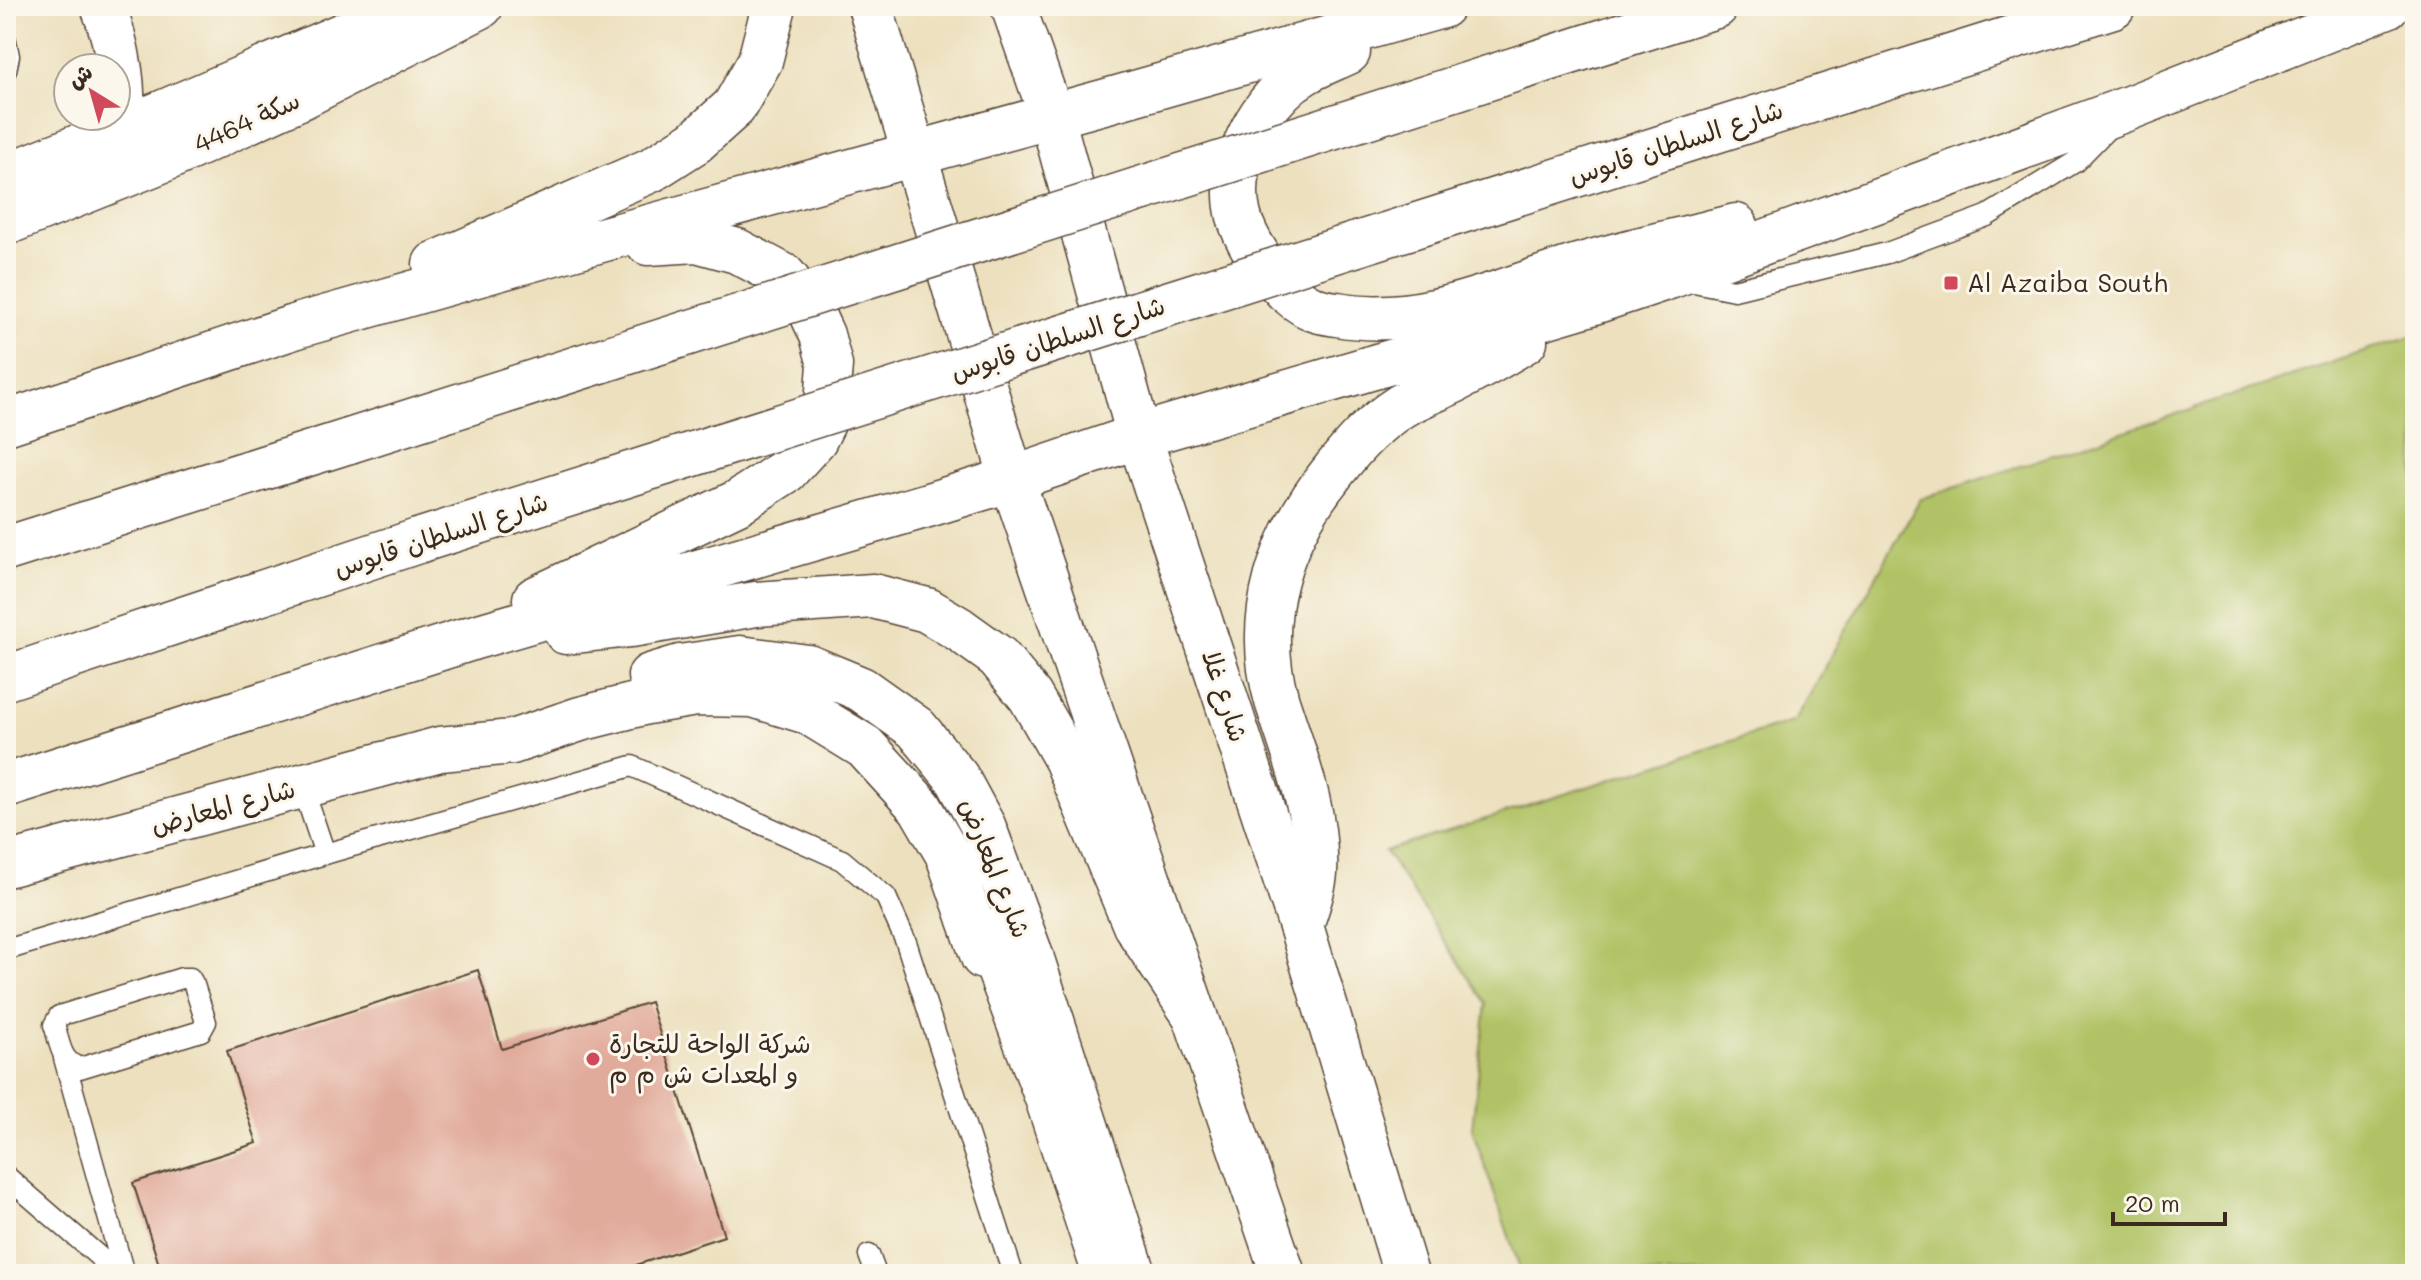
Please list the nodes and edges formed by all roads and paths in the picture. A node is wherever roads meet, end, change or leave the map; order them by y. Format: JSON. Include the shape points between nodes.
{"nodes":[{"id":1,"x":410,"y":6,"type":"edge"},
{"id":2,"x":481,"y":6,"type":"edge"},
{"id":3,"x":870,"y":6,"type":"edge"},
{"id":4,"x":1013,"y":6,"type":"edge"},
{"id":5,"x":1442,"y":6,"type":"edge"},
{"id":6,"x":1452,"y":6,"type":"edge"},
{"id":7,"x":2113,"y":6,"type":"edge"},
{"id":8,"x":2387,"y":6,"type":"edge"},
{"id":9,"x":1699,"y":11,"type":"edge"},
{"id":10,"x":106,"y":14,"type":"edge"},
{"id":11,"x":767,"y":14,"type":"edge"},
{"id":12,"x":6,"y":41,"type":"edge"},
{"id":13,"x":116,"y":52,"type":"edge"},
{"id":14,"x":6,"y":70,"type":"edge"},
{"id":15,"x":214,"y":90,"type":"junction"},
{"id":16,"x":2129,"y":108,"type":"junction"},
{"id":17,"x":1052,"y":117,"type":"junction"},
{"id":18,"x":132,"y":124,"type":"edge"},
{"id":19,"x":113,"y":132,"type":"edge"},
{"id":20,"x":115,"y":132,"type":"edge"},
{"id":21,"x":914,"y":153,"type":"junction"},
{"id":22,"x":8,"y":171,"type":"edge"},
{"id":23,"x":1848,"y":210,"type":"junction"},
{"id":24,"x":6,"y":217,"type":"edge"},
{"id":25,"x":6,"y":223,"type":"edge"},
{"id":26,"x":561,"y":251,"type":"junction"},
{"id":27,"x":1669,"y":277,"type":"junction"},
{"id":28,"x":1588,"y":304,"type":"junction"},
{"id":29,"x":300,"y":325,"type":"junction"},
{"id":30,"x":6,"y":423,"type":"edge"},
{"id":31,"x":1139,"y":436,"type":"junction"},
{"id":32,"x":1012,"y":479,"type":"junction"},
{"id":33,"x":6,"y":549,"type":"edge"},
{"id":34,"x":472,"y":638,"type":"junction"},
{"id":35,"x":6,"y":678,"type":"edge"},
{"id":36,"x":440,"y":749,"type":"junction"},
{"id":37,"x":302,"y":785,"type":"junction"},
{"id":38,"x":6,"y":786,"type":"edge"},
{"id":39,"x":325,"y":854,"type":"junction"},
{"id":40,"x":6,"y":865,"type":"edge"},
{"id":41,"x":970,"y":919,"type":"junction"},
{"id":42,"x":1301,"y":926,"type":"junction"},
{"id":43,"x":6,"y":950,"type":"edge"},
{"id":44,"x":1195,"y":1016,"type":"junction"},
{"id":45,"x":64,"y":1058,"type":"junction"},
{"id":46,"x":6,"y":1176,"type":"edge"},
{"id":47,"x":121,"y":1274,"type":"edge"},
{"id":48,"x":1013,"y":1274,"type":"edge"},
{"id":49,"x":1088,"y":1274,"type":"edge"},
{"id":50,"x":1105,"y":1274,"type":"edge"},
{"id":51,"x":1134,"y":1274,"type":"edge"},
{"id":52,"x":1283,"y":1274,"type":"edge"},
{"id":53,"x":1406,"y":1274,"type":"edge"}],
"edges":[{"from":1,"to":15,"type":"main road","name":"سكة 4464"},
{"from":2,"to":25,"type":"main road","name":"سكة 4464","via":[[181,152]]},
{"from":3,"to":21,"type":"main road"},
{"from":4,"to":17,"type":"main road","name":"شارع غلا"},
{"from":5,"to":17,"type":"main road"},
{"from":6,"to":23,"type":"main road","via":[[1302,74],[1254,126],[1239,160],[1234,192],[1242,232],[1268,272],[1315,310],[1400,317],[1475,301],[1575,267],[1749,223]]},
{"from":7,"to":35,"type":"main road","name":"شارع السلطان قابوس","bridge":true,"via":[[418,541]]},
{"from":8,"to":16,"type":"main road"},
{"from":9,"to":33,"type":"main road","bridge":true},
{"from":10,"to":13,"type":"main road"},
{"from":10,"to":15,"type":"main road","via":[[161,82]]},
{"from":11,"to":29,"type":"main road","via":[[760,61],[734,107],[695,142],[651,170]]},
{"from":12,"to":14,"type":"lane"},
{"from":15,"to":18,"type":"main road","name":"سكة 4464"},
{"from":16,"to":23,"type":"main road"},
{"from":16,"to":27,"type":"lane","via":[[2075,162],[1987,216],[1887,253],[1734,290]]},
{"from":17,"to":21,"type":"main road"},
{"from":17,"to":31,"type":"main road","name":"شارع غلا"},
{"from":19,"to":22,"type":"main road","name":"سكة 4464"},
{"from":20,"to":24,"type":"main road","via":[[93,155]]},
{"from":21,"to":26,"type":"main road"},
{"from":21,"to":32,"type":"main road"},
{"from":23,"to":27,"type":"main road"},
{"from":26,"to":29,"type":"main road"},
{"from":26,"to":34,"type":"main road","via":[[697,240],[737,251],[784,276],[809,307],[822,335],[830,365],[826,417],[815,439],[786,471],[738,502],[540,595]]},
{"from":27,"to":28,"type":"main road"},
{"from":28,"to":31,"type":"main road"},
{"from":28,"to":42,"type":"main road","via":[[1503,355],[1401,406],[1363,434],[1293,530],[1273,582],[1267,638],[1276,697],[1313,826],[1315,875]]},
{"from":29,"to":30,"type":"main road"},
{"from":31,"to":32,"type":"main road"},
{"from":31,"to":42,"type":"main road","name":"شارع غلا"},
{"from":32,"to":34,"type":"main road"},
{"from":32,"to":44,"type":"main road"},
{"from":34,"to":38,"type":"main road"},
{"from":34,"to":44,"type":"main road","via":[[544,635],[756,604],[873,596],[927,610],[998,657],[1030,696],[1066,759],[1135,925]]},
{"from":36,"to":37,"type":"main road","name":"شارع المعارض"},
{"from":36,"to":41,"type":"main road","name":"شارع المعارض","via":[[512,742],[580,719],[696,694],[753,695],[808,712],[865,747],[920,807],[948,855]]},
{"from":36,"to":51,"type":"main road","name":"شارع المعارض","via":[[476,729],[533,711],[680,667],[740,658],[808,667],[861,689],[916,728],[957,778],[984,828]]},
{"from":37,"to":39,"type":"lane"},
{"from":37,"to":40,"type":"main road","name":"شارع المعارض"},
{"from":39,"to":43,"type":"lane"},
{"from":39,"to":48,"type":"lane","via":[[632,766],[842,860],[886,897],[906,942]]},
{"from":41,"to":49,"type":"main road","name":"شارع المعارض"},
{"from":41,"to":50,"type":"main road","via":[[990,946]]},
{"from":42,"to":53,"type":"main road","name":"شارع غلا"},
{"from":44,"to":52,"type":"main road"},
{"from":45,"to":45,"type":"lane","via":[[80,1068],[201,1031],[206,1022],[192,981],[182,978],[59,1016],[54,1025]]},
{"from":45,"to":47,"type":"lane"},
{"from":46,"to":47,"type":"lane"}]}
